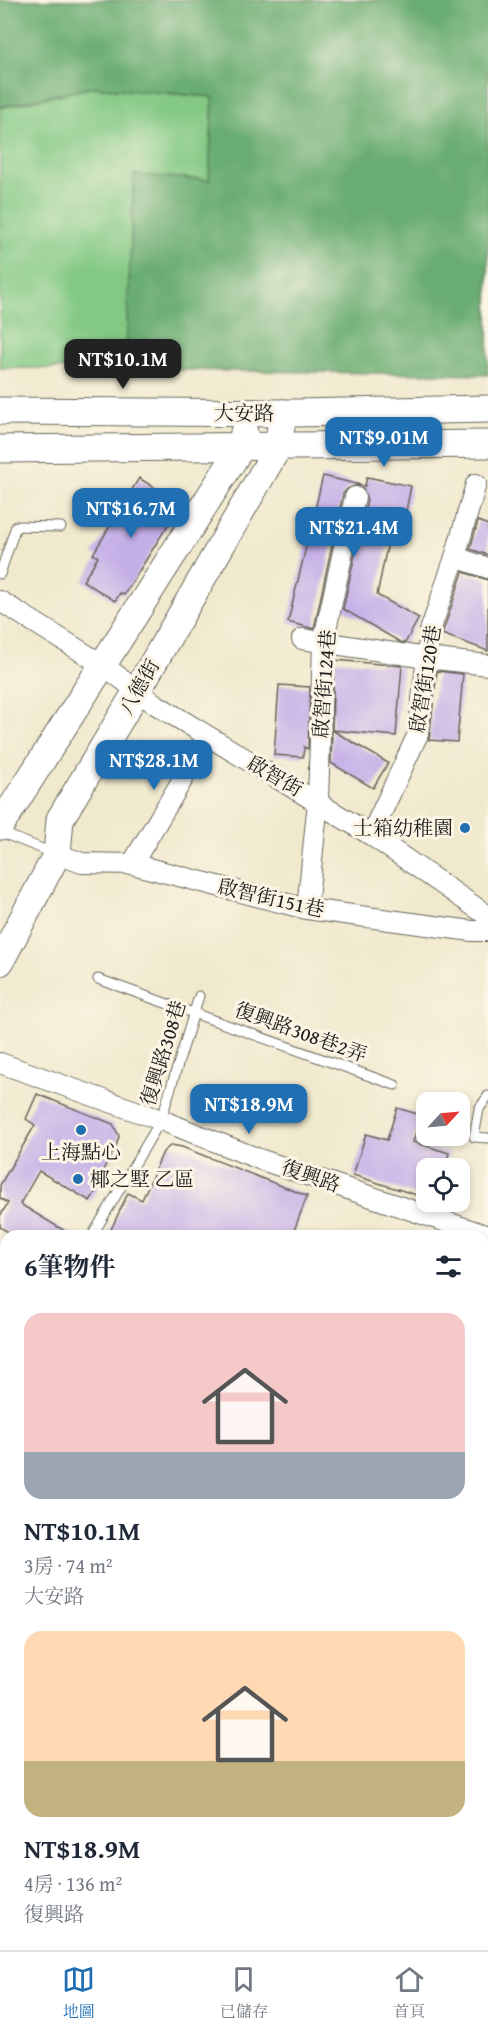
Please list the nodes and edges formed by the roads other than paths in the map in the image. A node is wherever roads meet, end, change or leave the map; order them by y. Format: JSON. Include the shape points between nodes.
{"nodes":[{"id":1,"x":488,"y":409,"type":"edge"},
{"id":2,"x":0,"y":411,"type":"edge"},
{"id":3,"x":246,"y":413,"type":"junction"},
{"id":4,"x":283,"y":413,"type":"junction"},
{"id":5,"x":488,"y":444,"type":"edge"},
{"id":6,"x":242,"y":446,"type":"junction"},
{"id":7,"x":278,"y":447,"type":"junction"},
{"id":8,"x":0,"y":449,"type":"edge"},
{"id":9,"x":476,"y":484,"type":"dead end"},
{"id":10,"x":355,"y":497,"type":"dead end"},
{"id":11,"x":61,"y":527,"type":"dead end"},
{"id":12,"x":455,"y":557,"type":"junction"},
{"id":13,"x":488,"y":568,"type":"edge"},
{"id":14,"x":0,"y":574,"type":"edge"},
{"id":15,"x":0,"y":601,"type":"edge"},
{"id":16,"x":302,"y":639,"type":"dead end"},
{"id":17,"x":323,"y":643,"type":"junction"},
{"id":18,"x":427,"y":658,"type":"junction"},
{"id":19,"x":103,"y":665,"type":"junction"},
{"id":20,"x":488,"y":665,"type":"edge"},
{"id":21,"x":137,"y":691,"type":"junction"},
{"id":22,"x":207,"y":737,"type":"junction"},
{"id":23,"x":318,"y":801,"type":"junction"},
{"id":24,"x":0,"y":826,"type":"edge"},
{"id":25,"x":0,"y":832,"type":"edge"},
{"id":26,"x":371,"y":835,"type":"junction"},
{"id":27,"x":57,"y":854,"type":"junction"},
{"id":28,"x":132,"y":864,"type":"junction"},
{"id":29,"x":307,"y":909,"type":"junction"},
{"id":30,"x":488,"y":916,"type":"edge"},
{"id":31,"x":488,"y":931,"type":"edge"},
{"id":32,"x":0,"y":962,"type":"edge"},
{"id":33,"x":98,"y":979,"type":"dead end"},
{"id":34,"x":199,"y":996,"type":"dead end"},
{"id":35,"x":195,"y":1012,"type":"junction"},
{"id":36,"x":0,"y":1063,"type":"edge"},
{"id":37,"x":395,"y":1085,"type":"dead end"},
{"id":38,"x":488,"y":1096,"type":"edge"},
{"id":39,"x":160,"y":1120,"type":"junction"},
{"id":40,"x":488,"y":1138,"type":"edge"},
{"id":41,"x":96,"y":1230,"type":"edge"},
{"id":42,"x":470,"y":1230,"type":"edge"}],
"edges":[{"from":1,"to":4,"type":"street","name":"大安路"},
{"from":2,"to":3,"type":"street","name":"大安路"},
{"from":3,"to":4,"type":"street","name":"大安路"},
{"from":3,"to":6,"type":"street","name":"八德街"},
{"from":4,"to":7,"type":"street","name":"八德街"},
{"from":5,"to":7,"type":"street","name":"大安路"},
{"from":6,"to":7,"type":"street","name":"大安路"},
{"from":6,"to":8,"type":"street","name":"大安路"},
{"from":6,"to":19,"type":"street","name":"八德街"},
{"from":7,"to":21,"type":"street","name":"八德街"},
{"from":9,"to":12,"type":"street","name":"啟智街120巷"},
{"from":10,"to":17,"type":"street","name":"啟智街124巷"},
{"from":11,"to":14,"type":"lane","via":[[16,526]]},
{"from":12,"to":13,"type":"street"},
{"from":12,"to":18,"type":"street","name":"啟智街120巷","via":[[430,631]]},
{"from":15,"to":19,"type":"street","name":"啟智街"},
{"from":16,"to":17,"type":"street"},
{"from":17,"to":18,"type":"street"},
{"from":17,"to":23,"type":"street","name":"啟智街124巷"},
{"from":18,"to":20,"type":"street"},
{"from":18,"to":26,"type":"street","name":"啟智街120巷","via":[[418,734]]},
{"from":19,"to":21,"type":"street","name":"啟智街"},
{"from":19,"to":24,"type":"street","name":"八德街"},
{"from":21,"to":22,"type":"street","name":"啟智街"},
{"from":21,"to":27,"type":"street","name":"八德街","via":[[60,819]]},
{"from":22,"to":23,"type":"street","name":"啟智街"},
{"from":22,"to":28,"type":"street"},
{"from":23,"to":26,"type":"street","name":"啟智街"},
{"from":23,"to":29,"type":"street","name":"啟智街124巷"},
{"from":25,"to":27,"type":"lane"},
{"from":26,"to":30,"type":"street","name":"啟智街"},
{"from":27,"to":28,"type":"street","name":"啟智街151巷","via":[[82,863]]},
{"from":27,"to":32,"type":"street","name":"八德街"},
{"from":28,"to":29,"type":"street","name":"啟智街151巷"},
{"from":29,"to":31,"type":"street","name":"啟智街151巷"},
{"from":33,"to":35,"type":"lane","name":"復興路308巷2弄"},
{"from":34,"to":35,"type":"lane","name":"復興路308巷"},
{"from":35,"to":37,"type":"lane","name":"復興路308巷2弄"},
{"from":35,"to":39,"type":"lane","name":"復興路308巷"},
{"from":36,"to":39,"type":"street","name":"復興路"},
{"from":38,"to":40,"type":"lane","via":[[479,1109],[474,1137]]},
{"from":39,"to":41,"type":"lane","name":"復興路308巷"},
{"from":39,"to":42,"type":"street","name":"復興路","via":[[259,1159]]}]}
